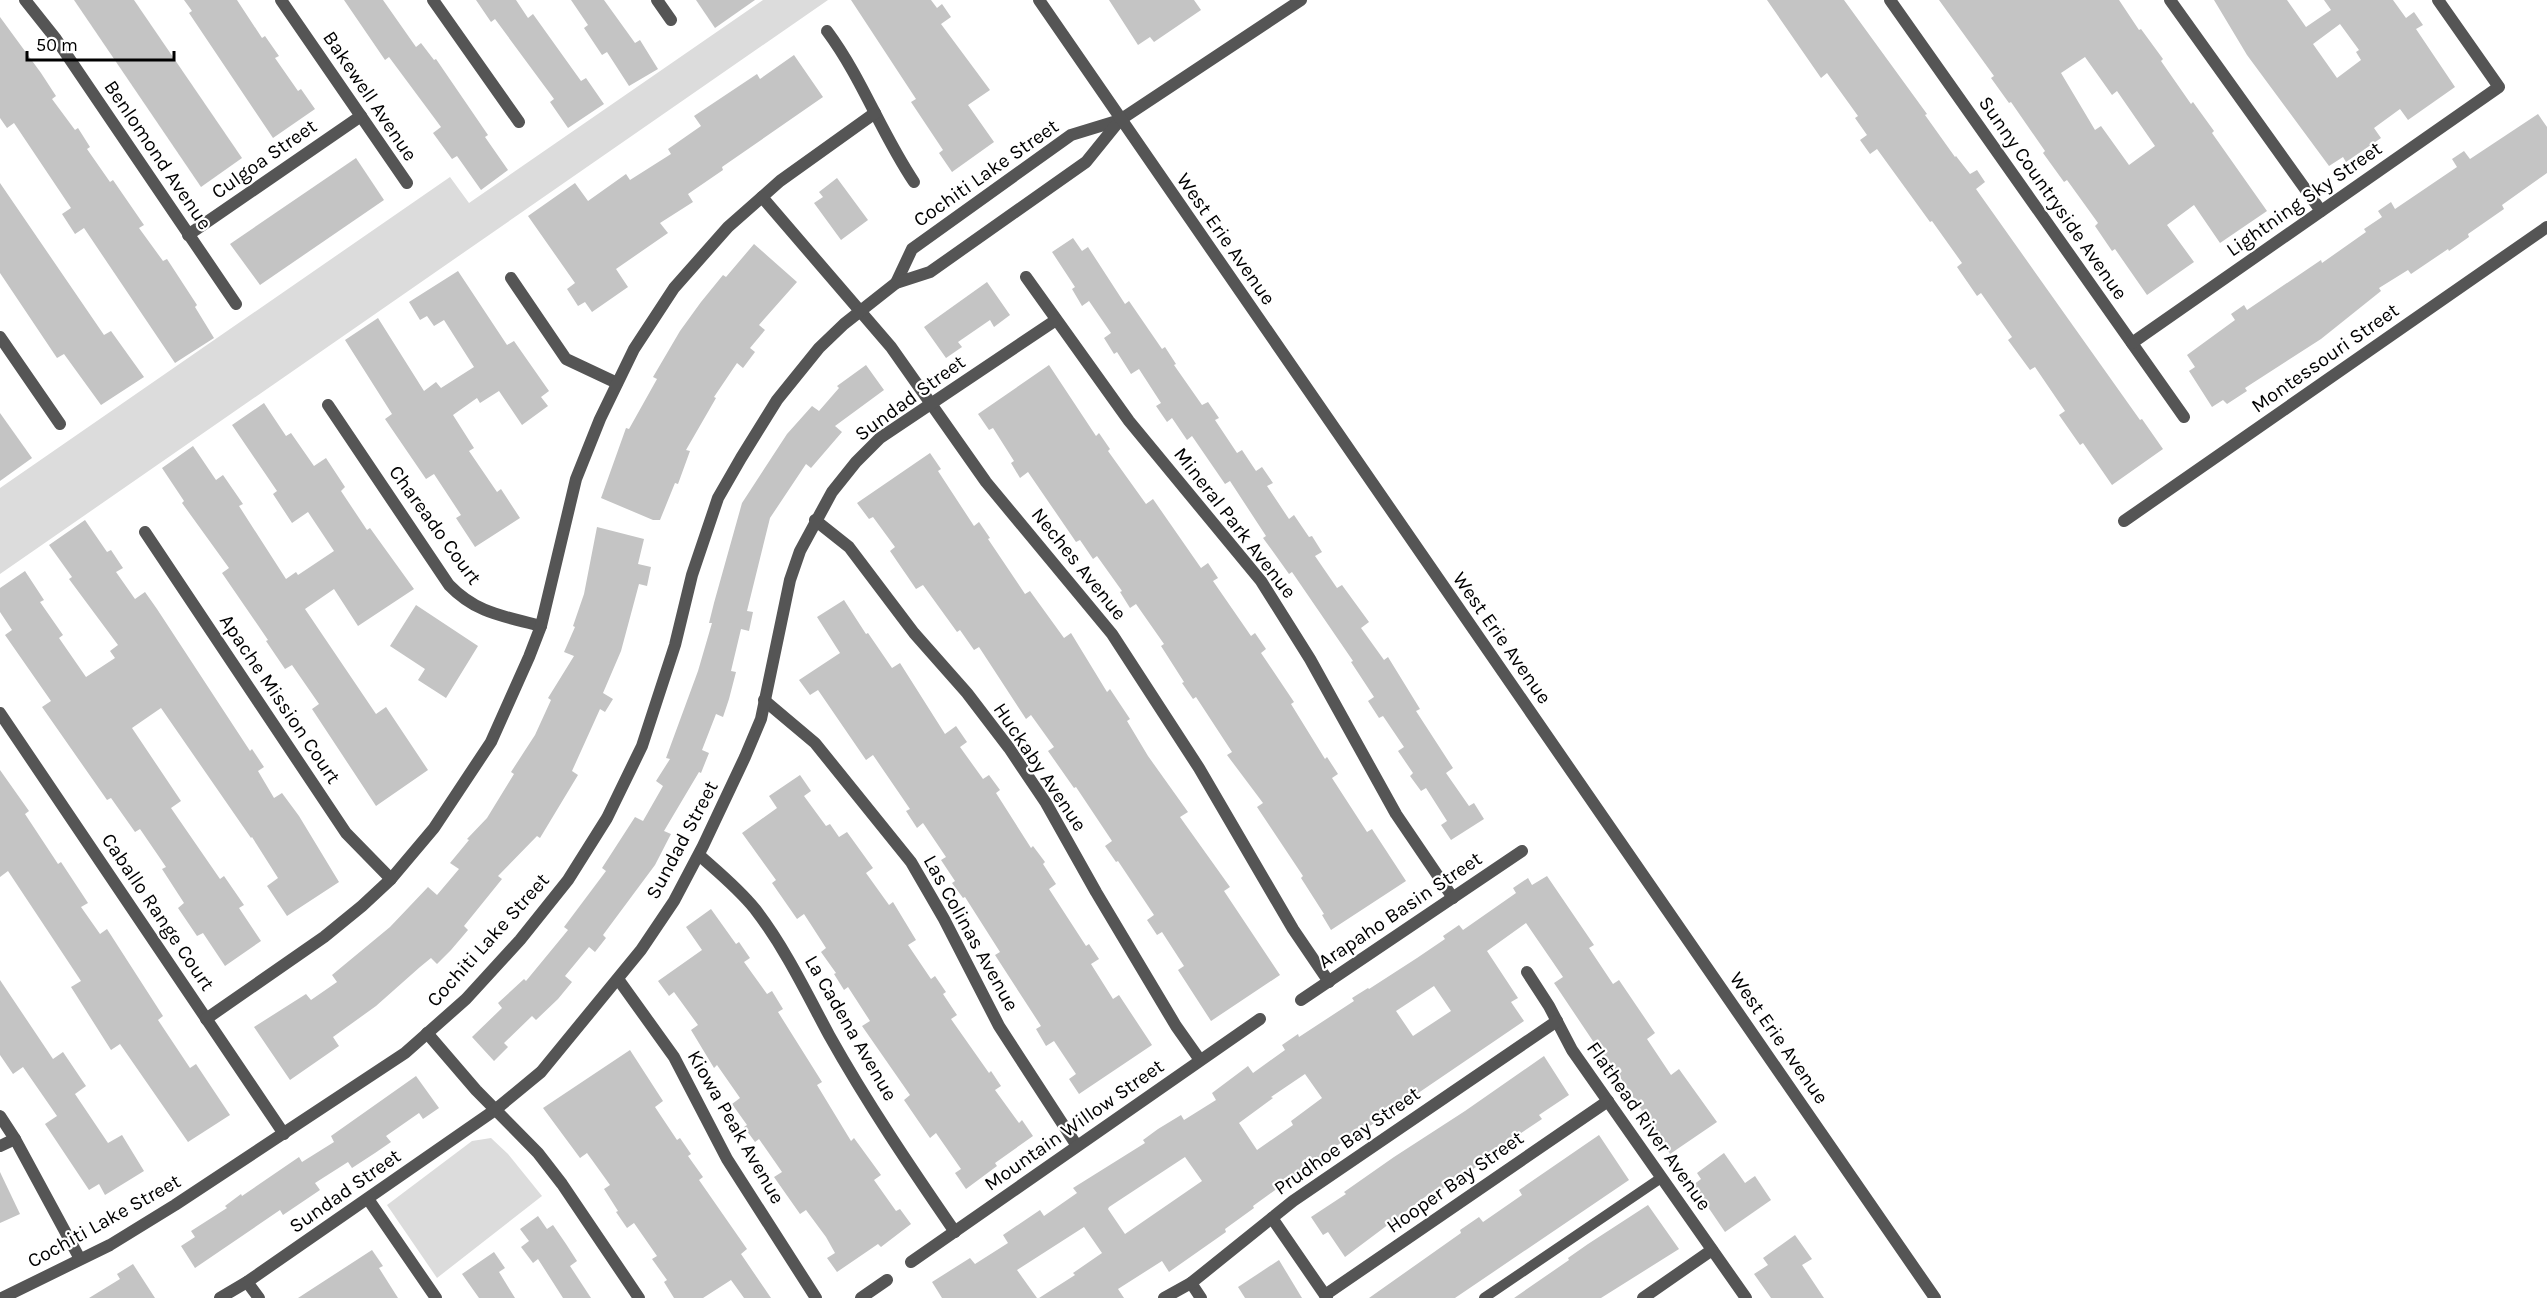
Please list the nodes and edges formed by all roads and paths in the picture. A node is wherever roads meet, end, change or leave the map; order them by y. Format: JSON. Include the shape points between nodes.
{"nodes":[{"id":1,"x":25,"y":0,"type":"edge"},
{"id":2,"x":281,"y":0,"type":"edge"},
{"id":3,"x":433,"y":0,"type":"edge"},
{"id":4,"x":657,"y":0,"type":"edge"},
{"id":5,"x":1039,"y":0,"type":"edge"},
{"id":6,"x":1302,"y":0,"type":"edge"},
{"id":7,"x":1890,"y":0,"type":"edge"},
{"id":8,"x":2170,"y":0,"type":"edge"},
{"id":9,"x":2438,"y":0,"type":"edge"},
{"id":10,"x":671,"y":20,"type":"dead end"},
{"id":11,"x":827,"y":31,"type":"dead end"},
{"id":12,"x":875,"y":113,"type":"junction"},
{"id":13,"x":361,"y":116,"type":"junction"},
{"id":14,"x":1120,"y":120,"type":"junction"},
{"id":15,"x":519,"y":122,"type":"dead end"},
{"id":16,"x":914,"y":182,"type":"dead end"},
{"id":17,"x":407,"y":183,"type":"dead end"},
{"id":18,"x":762,"y":197,"type":"junction"},
{"id":19,"x":2321,"y":211,"type":"junction"},
{"id":20,"x":2547,"y":226,"type":"edge"},
{"id":21,"x":188,"y":235,"type":"junction"},
{"id":22,"x":1026,"y":277,"type":"dead end"},
{"id":23,"x":511,"y":278,"type":"dead end"},
{"id":24,"x":896,"y":284,"type":"junction"},
{"id":25,"x":236,"y":304,"type":"dead end"},
{"id":26,"x":859,"y":312,"type":"junction"},
{"id":27,"x":1056,"y":320,"type":"junction"},
{"id":28,"x":0,"y":337,"type":"edge"},
{"id":29,"x":2132,"y":343,"type":"junction"},
{"id":30,"x":617,"y":383,"type":"junction"},
{"id":31,"x":932,"y":403,"type":"junction"},
{"id":32,"x":328,"y":405,"type":"dead end"},
{"id":33,"x":2184,"y":417,"type":"dead end"},
{"id":34,"x":60,"y":424,"type":"dead end"},
{"id":35,"x":815,"y":520,"type":"junction"},
{"id":36,"x":2124,"y":521,"type":"dead end"},
{"id":37,"x":145,"y":532,"type":"dead end"},
{"id":38,"x":541,"y":626,"type":"junction"},
{"id":39,"x":764,"y":700,"type":"junction"},
{"id":40,"x":0,"y":713,"type":"edge"},
{"id":41,"x":1522,"y":851,"type":"dead end"},
{"id":42,"x":699,"y":855,"type":"junction"},
{"id":43,"x":391,"y":879,"type":"junction"},
{"id":44,"x":1453,"y":898,"type":"junction"},
{"id":45,"x":1527,"y":972,"type":"dead end"},
{"id":46,"x":618,"y":980,"type":"junction"},
{"id":47,"x":1329,"y":982,"type":"junction"},
{"id":48,"x":1301,"y":1000,"type":"dead end"},
{"id":49,"x":1260,"y":1018,"type":"dead end"},
{"id":50,"x":206,"y":1019,"type":"junction"},
{"id":51,"x":1557,"y":1021,"type":"junction"},
{"id":52,"x":427,"y":1033,"type":"junction"},
{"id":53,"x":1200,"y":1060,"type":"junction"},
{"id":54,"x":1608,"y":1101,"type":"junction"},
{"id":55,"x":495,"y":1110,"type":"junction"},
{"id":56,"x":0,"y":1116,"type":"edge"},
{"id":57,"x":284,"y":1134,"type":"junction"},
{"id":58,"x":15,"y":1139,"type":"junction"},
{"id":59,"x":0,"y":1146,"type":"edge"},
{"id":60,"x":1077,"y":1146,"type":"junction"},
{"id":61,"x":1660,"y":1178,"type":"junction"},
{"id":62,"x":368,"y":1199,"type":"junction"},
{"id":63,"x":1272,"y":1218,"type":"junction"},
{"id":64,"x":955,"y":1232,"type":"junction"},
{"id":65,"x":1712,"y":1250,"type":"junction"},
{"id":66,"x":80,"y":1259,"type":"junction"},
{"id":67,"x":911,"y":1263,"type":"dead end"},
{"id":68,"x":887,"y":1280,"type":"dead end"},
{"id":69,"x":248,"y":1282,"type":"junction"},
{"id":70,"x":1191,"y":1283,"type":"junction"},
{"id":71,"x":1326,"y":1297,"type":"edge"},
{"id":72,"x":2,"y":1298,"type":"edge"},
{"id":73,"x":220,"y":1298,"type":"edge"},
{"id":74,"x":259,"y":1298,"type":"edge"},
{"id":75,"x":436,"y":1298,"type":"edge"},
{"id":76,"x":639,"y":1298,"type":"edge"},
{"id":77,"x":816,"y":1298,"type":"edge"},
{"id":78,"x":861,"y":1298,"type":"edge"},
{"id":79,"x":1164,"y":1298,"type":"edge"},
{"id":80,"x":1201,"y":1298,"type":"edge"},
{"id":81,"x":1484,"y":1298,"type":"edge"},
{"id":82,"x":1642,"y":1298,"type":"edge"},
{"id":83,"x":1746,"y":1298,"type":"edge"},
{"id":84,"x":1935,"y":1298,"type":"edge"}],
"edges":[{"from":1,"to":21,"type":"street","name":"Benlomond Avenue","via":[[56,39]]},
{"from":2,"to":13,"type":"street","name":"Bakewell Avenue"},
{"from":3,"to":15,"type":"street"},
{"from":4,"to":10,"type":"street"},
{"from":5,"to":14,"type":"street","name":"West Erie Avenue"},
{"from":6,"to":14,"type":"street","name":"Cochiti Lake Street"},
{"from":7,"to":29,"type":"street","name":"Sunny Countryside Avenue"},
{"from":8,"to":19,"type":"street"},
{"from":9,"to":19,"type":"street","name":"Lightning Sky Street","via":[[2499,87]]},
{"from":11,"to":12,"type":"street","via":[[848,58]]},
{"from":12,"to":16,"type":"street"},
{"from":12,"to":18,"type":"street"},
{"from":13,"to":17,"type":"street","name":"Bakewell Avenue"},
{"from":13,"to":21,"type":"street","name":"Culgoa Street"},
{"from":14,"to":24,"type":"street","name":"Cochiti Lake Street","via":[[1086,162],[930,272]]},
{"from":14,"to":24,"type":"street","name":"Cochiti Lake Street","via":[[1071,135],[912,249]]},
{"from":14,"to":84,"type":"street","name":"West Erie Avenue"},
{"from":18,"to":26,"type":"street","name":"Neches Avenue"},
{"from":18,"to":30,"type":"street","via":[[728,227],[674,288]]},
{"from":19,"to":29,"type":"street","name":"Lightning Sky Street"},
{"from":20,"to":36,"type":"street","name":"Montessouri Street"},
{"from":21,"to":25,"type":"street","name":"Benlomond Avenue"},
{"from":22,"to":27,"type":"street","name":"Mineral Park Avenue"},
{"from":23,"to":30,"type":"street","via":[[566,359]]},
{"from":24,"to":26,"type":"street","name":"Cochiti Lake Street"},
{"from":26,"to":31,"type":"street","name":"Neches Avenue","via":[[891,347]]},
{"from":26,"to":52,"type":"street","name":"Cochiti Lake Street","via":[[819,348],[777,400],[718,498],[642,746],[607,818],[568,880],[520,940],[466,999]]},
{"from":27,"to":31,"type":"street","name":"Sundad Street"},
{"from":27,"to":44,"type":"street","name":"Mineral Park Avenue","via":[[1129,421],[1261,581],[1310,659],[1396,814]]},
{"from":28,"to":34,"type":"street"},
{"from":29,"to":33,"type":"street","name":"Sunny Countryside Avenue"},
{"from":30,"to":38,"type":"street","via":[[576,479]]},
{"from":31,"to":35,"type":"street","name":"Sundad Street","via":[[880,438],[832,492]]},
{"from":31,"to":47,"type":"street","name":"Neches Avenue","via":[[986,482],[1079,592],[1138,672],[1287,920]]},
{"from":32,"to":38,"type":"street","name":"Chareado Court","via":[[449,585],[481,610]]},
{"from":35,"to":39,"type":"street","name":"Sundad Street","via":[[790,580]]},
{"from":35,"to":53,"type":"street","name":"Huckaby Avenue","via":[[849,547],[1009,748]]},
{"from":37,"to":43,"type":"street","name":"Apache Mission Court","via":[[346,833]]},
{"from":38,"to":43,"type":"street","via":[[491,742],[435,828]]},
{"from":39,"to":42,"type":"street","name":"Sundad Street","via":[[746,757]]},
{"from":39,"to":60,"type":"street","name":"Las Colinas Avenue","via":[[815,742],[911,862],[999,1026]]},
{"from":40,"to":50,"type":"street","name":"Caballo Range Court"},
{"from":41,"to":44,"type":"street","name":"Arapaho Basin Street"},
{"from":42,"to":46,"type":"street","name":"Sundad Street","via":[[674,901]]},
{"from":42,"to":64,"type":"street","name":"La Cadena Avenue","via":[[733,884],[786,954],[896,1147]]},
{"from":43,"to":50,"type":"street","via":[[324,937]]},
{"from":44,"to":47,"type":"street","name":"Arapaho Basin Street"},
{"from":45,"to":51,"type":"street","name":"Flathead River Avenue"},
{"from":46,"to":55,"type":"street","name":"Sundad Street","via":[[541,1072]]},
{"from":46,"to":77,"type":"street","name":"Kiowa Peak Avenue","via":[[674,1057],[727,1159]]},
{"from":47,"to":48,"type":"street","name":"Arapaho Basin Street"},
{"from":49,"to":53,"type":"street","name":"Mountain Willow Street"},
{"from":50,"to":57,"type":"street","name":"Caballo Range Court"},
{"from":51,"to":54,"type":"street","name":"Flathead River Avenue"},
{"from":51,"to":63,"type":"street","name":"Prudhoe Bay Street"},
{"from":52,"to":55,"type":"street"},
{"from":52,"to":57,"type":"street","name":"Cochiti Lake Street","via":[[405,1053]]},
{"from":53,"to":60,"type":"street","name":"Mountain Willow Street"},
{"from":54,"to":61,"type":"street","name":"Flathead River Avenue"},
{"from":54,"to":71,"type":"street","name":"Hooper Bay Street"},
{"from":55,"to":62,"type":"street","name":"Sundad Street"},
{"from":55,"to":76,"type":"street","via":[[538,1153],[562,1184]]},
{"from":56,"to":58,"type":"street"},
{"from":57,"to":66,"type":"street","name":"Cochiti Lake Street","via":[[176,1205]]},
{"from":58,"to":59,"type":"street"},
{"from":58,"to":66,"type":"street"},
{"from":60,"to":64,"type":"street","name":"Mountain Willow Street"},
{"from":61,"to":65,"type":"street","name":"Flathead River Avenue"},
{"from":61,"to":81,"type":"lane"},
{"from":62,"to":69,"type":"street","name":"Sundad Street"},
{"from":62,"to":75,"type":"street"},
{"from":63,"to":70,"type":"street","name":"Prudhoe Bay Street"},
{"from":63,"to":71,"type":"street"},
{"from":64,"to":67,"type":"street","name":"Mountain Willow Street"},
{"from":65,"to":82,"type":"street"},
{"from":65,"to":83,"type":"street","name":"Flathead River Avenue"},
{"from":66,"to":72,"type":"street","name":"Cochiti Lake Street"},
{"from":68,"to":78,"type":"street"},
{"from":69,"to":73,"type":"street","name":"Sundad Street"},
{"from":69,"to":74,"type":"street"},
{"from":70,"to":79,"type":"street","name":"Prudhoe Bay Street"},
{"from":70,"to":80,"type":"street"}]}
